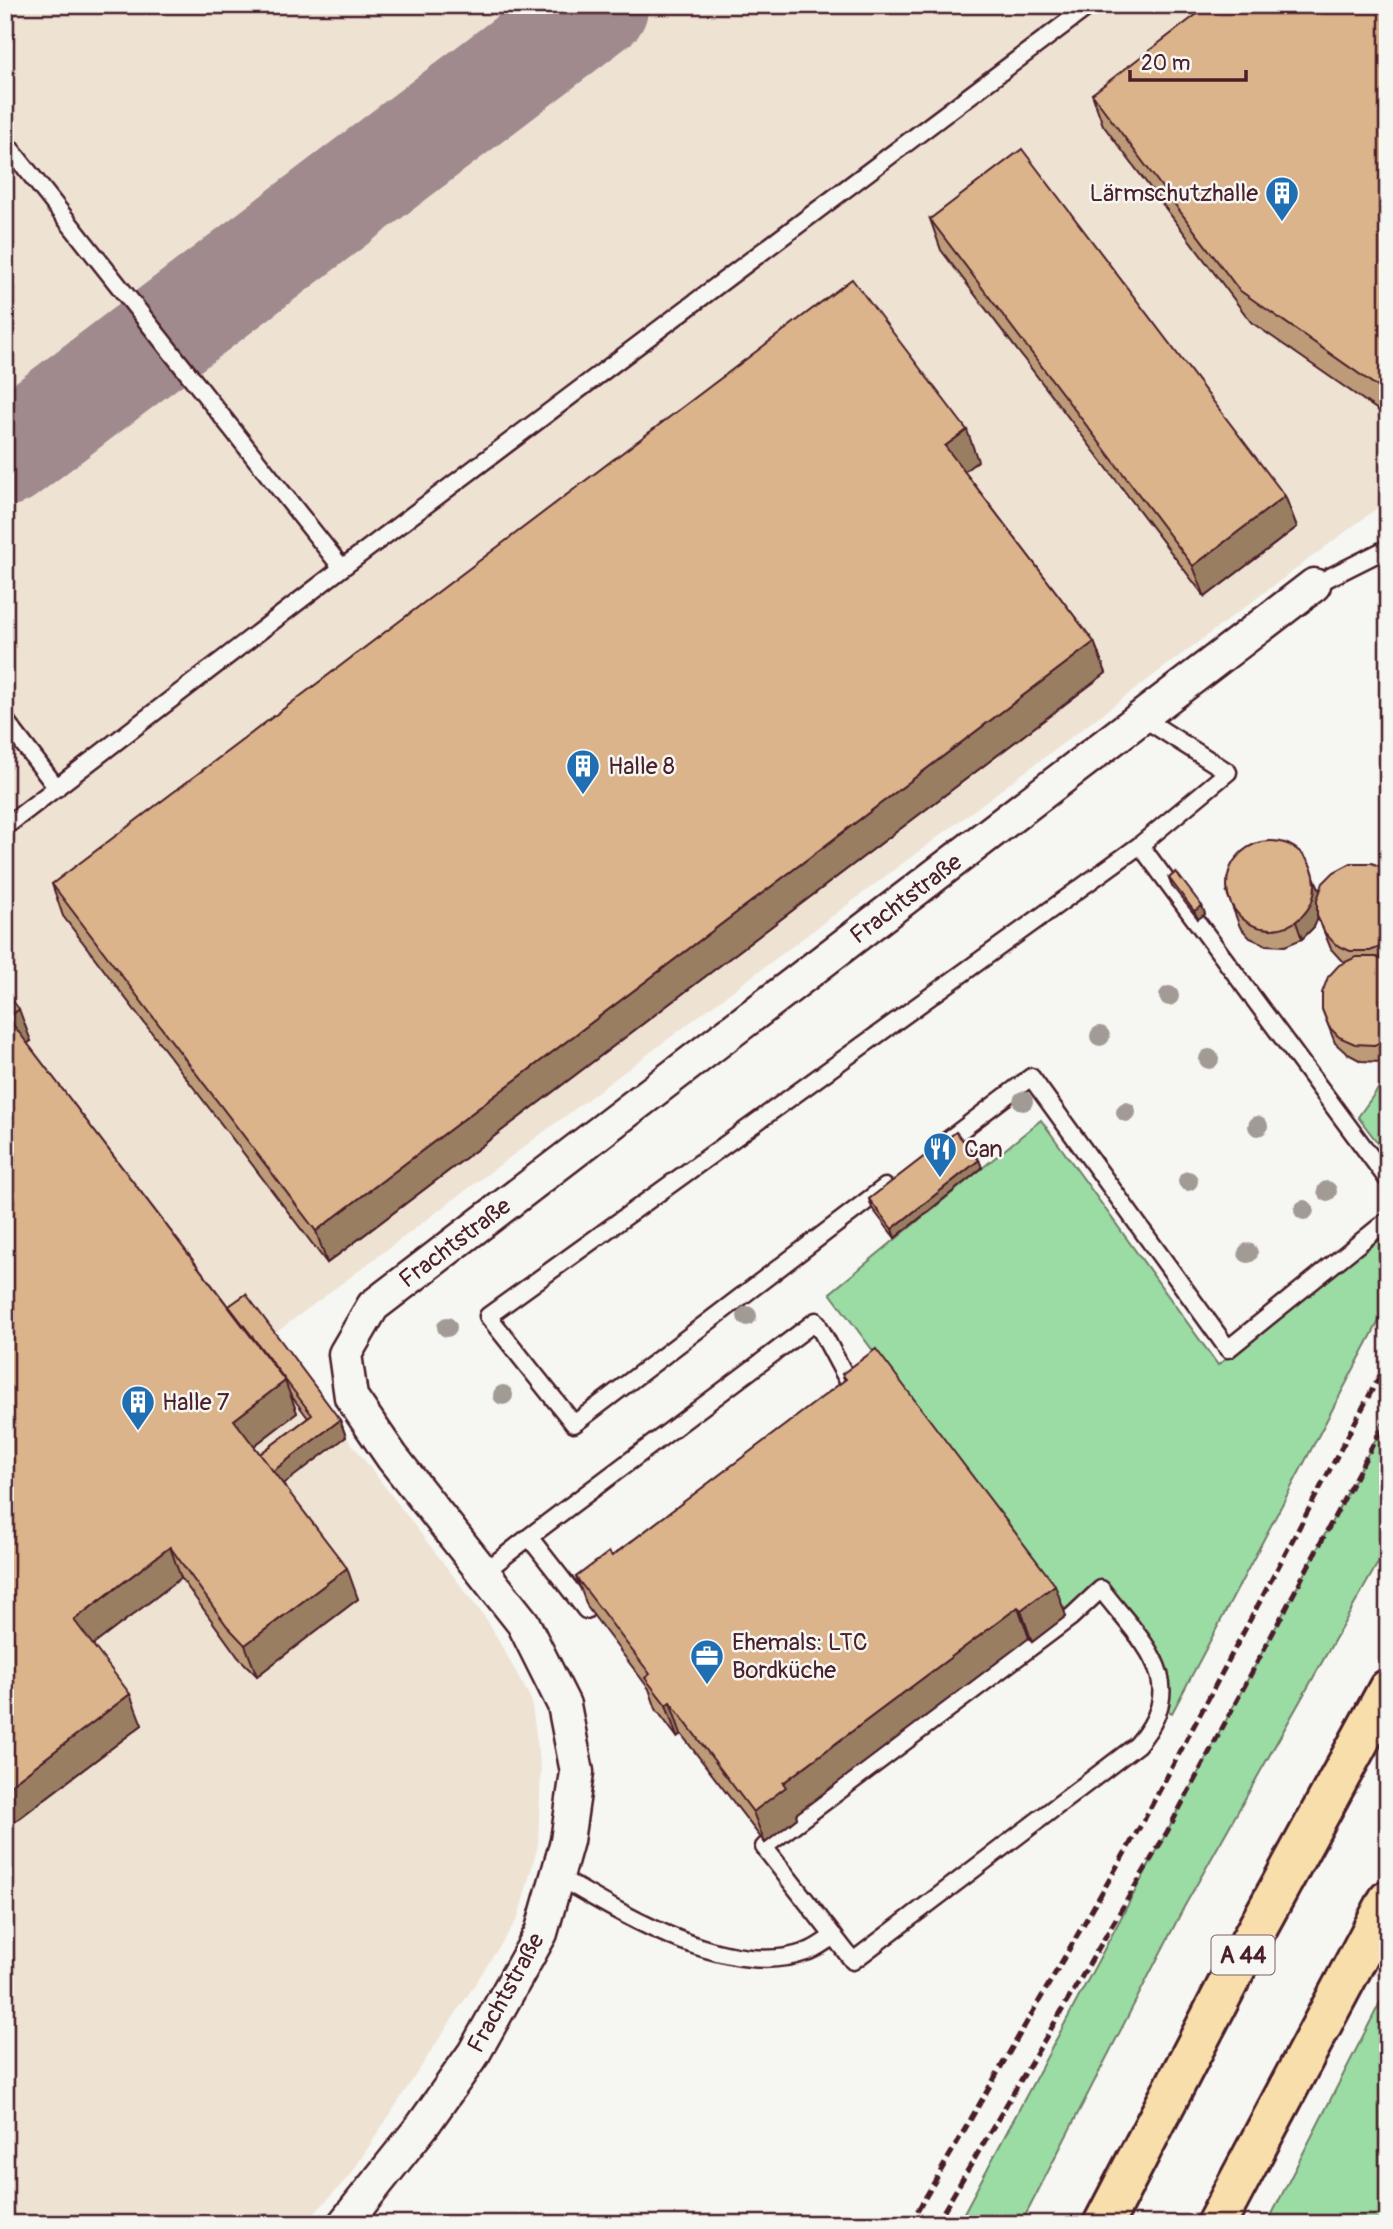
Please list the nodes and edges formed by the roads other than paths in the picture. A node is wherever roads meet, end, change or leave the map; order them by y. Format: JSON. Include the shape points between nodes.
{"nodes":[{"id":1,"x":1090,"y":5,"type":"edge"},
{"id":2,"x":5,"y":142,"type":"edge"},
{"id":3,"x":1388,"y":548,"type":"edge"},
{"id":4,"x":342,"y":568,"type":"junction"},
{"id":5,"x":1314,"y":584,"type":"joint"},
{"id":6,"x":1143,"y":718,"type":"junction"},
{"id":7,"x":5,"y":720,"type":"edge"},
{"id":8,"x":57,"y":788,"type":"junction"},
{"id":9,"x":5,"y":827,"type":"edge"},
{"id":10,"x":1140,"y":845,"type":"junction"},
{"id":11,"x":930,"y":1153,"type":"edge"},
{"id":12,"x":897,"y":1179,"type":"edge"},
{"id":13,"x":1388,"y":1180,"type":"edge"},
{"id":14,"x":1388,"y":1220,"type":"edge"},
{"id":15,"x":848,"y":1380,"type":"edge"},
{"id":16,"x":529,"y":1537,"type":"junction"},
{"id":17,"x":483,"y":1573,"type":"junction"},
{"id":18,"x":586,"y":1611,"type":"edge"},
{"id":19,"x":1388,"y":1689,"type":"edge"},
{"id":20,"x":557,"y":1877,"type":"junction"},
{"id":21,"x":1388,"y":1900,"type":"edge"},
{"id":22,"x":834,"y":1936,"type":"junction"},
{"id":23,"x":344,"y":2224,"type":"edge"},
{"id":24,"x":1103,"y":2224,"type":"edge"},
{"id":25,"x":1216,"y":2224,"type":"edge"}],
"edges":[{"from":1,"to":4,"type":"lane"},
{"from":2,"to":4,"type":"lane"},
{"from":3,"to":5,"type":"lane","name":"Frachtstraße"},
{"from":4,"to":8,"type":"lane"},
{"from":5,"to":6,"type":"street","name":"Frachtstraße"},
{"from":6,"to":10,"type":"lane","via":[[1227,772]]},
{"from":6,"to":17,"type":"street","name":"Frachtstraße","via":[[373,1306],[345,1354],[351,1397]]},
{"from":7,"to":8,"type":"lane"},
{"from":8,"to":9,"type":"lane"},
{"from":10,"to":12,"type":"lane","via":[[488,1316],[574,1424]]},
{"from":10,"to":13,"type":"lane"},
{"from":11,"to":14,"type":"lane","via":[[1031,1077],[1227,1349]]},
{"from":15,"to":16,"type":"lane","via":[[816,1321]]},
{"from":16,"to":17,"type":"lane"},
{"from":16,"to":18,"type":"lane"},
{"from":17,"to":20,"type":"street","name":"Frachtstraße","via":[[523,1623],[564,1705],[577,1773]]},
{"from":19,"to":24,"type":"highway","number":"A 44"},
{"from":20,"to":22,"type":"lane","via":[[633,1920],[730,1954],[766,1958],[807,1952]]},
{"from":20,"to":23,"type":"street","name":"Frachtstraße","via":[[541,1933],[474,2053]]},
{"from":21,"to":25,"type":"highway"},
{"from":22,"to":22,"type":"lane","via":[[853,1961],[1137,1745],[1151,1728],[1160,1707],[1158,1665],[1101,1589],[1072,1617],[764,1847]]}]}
